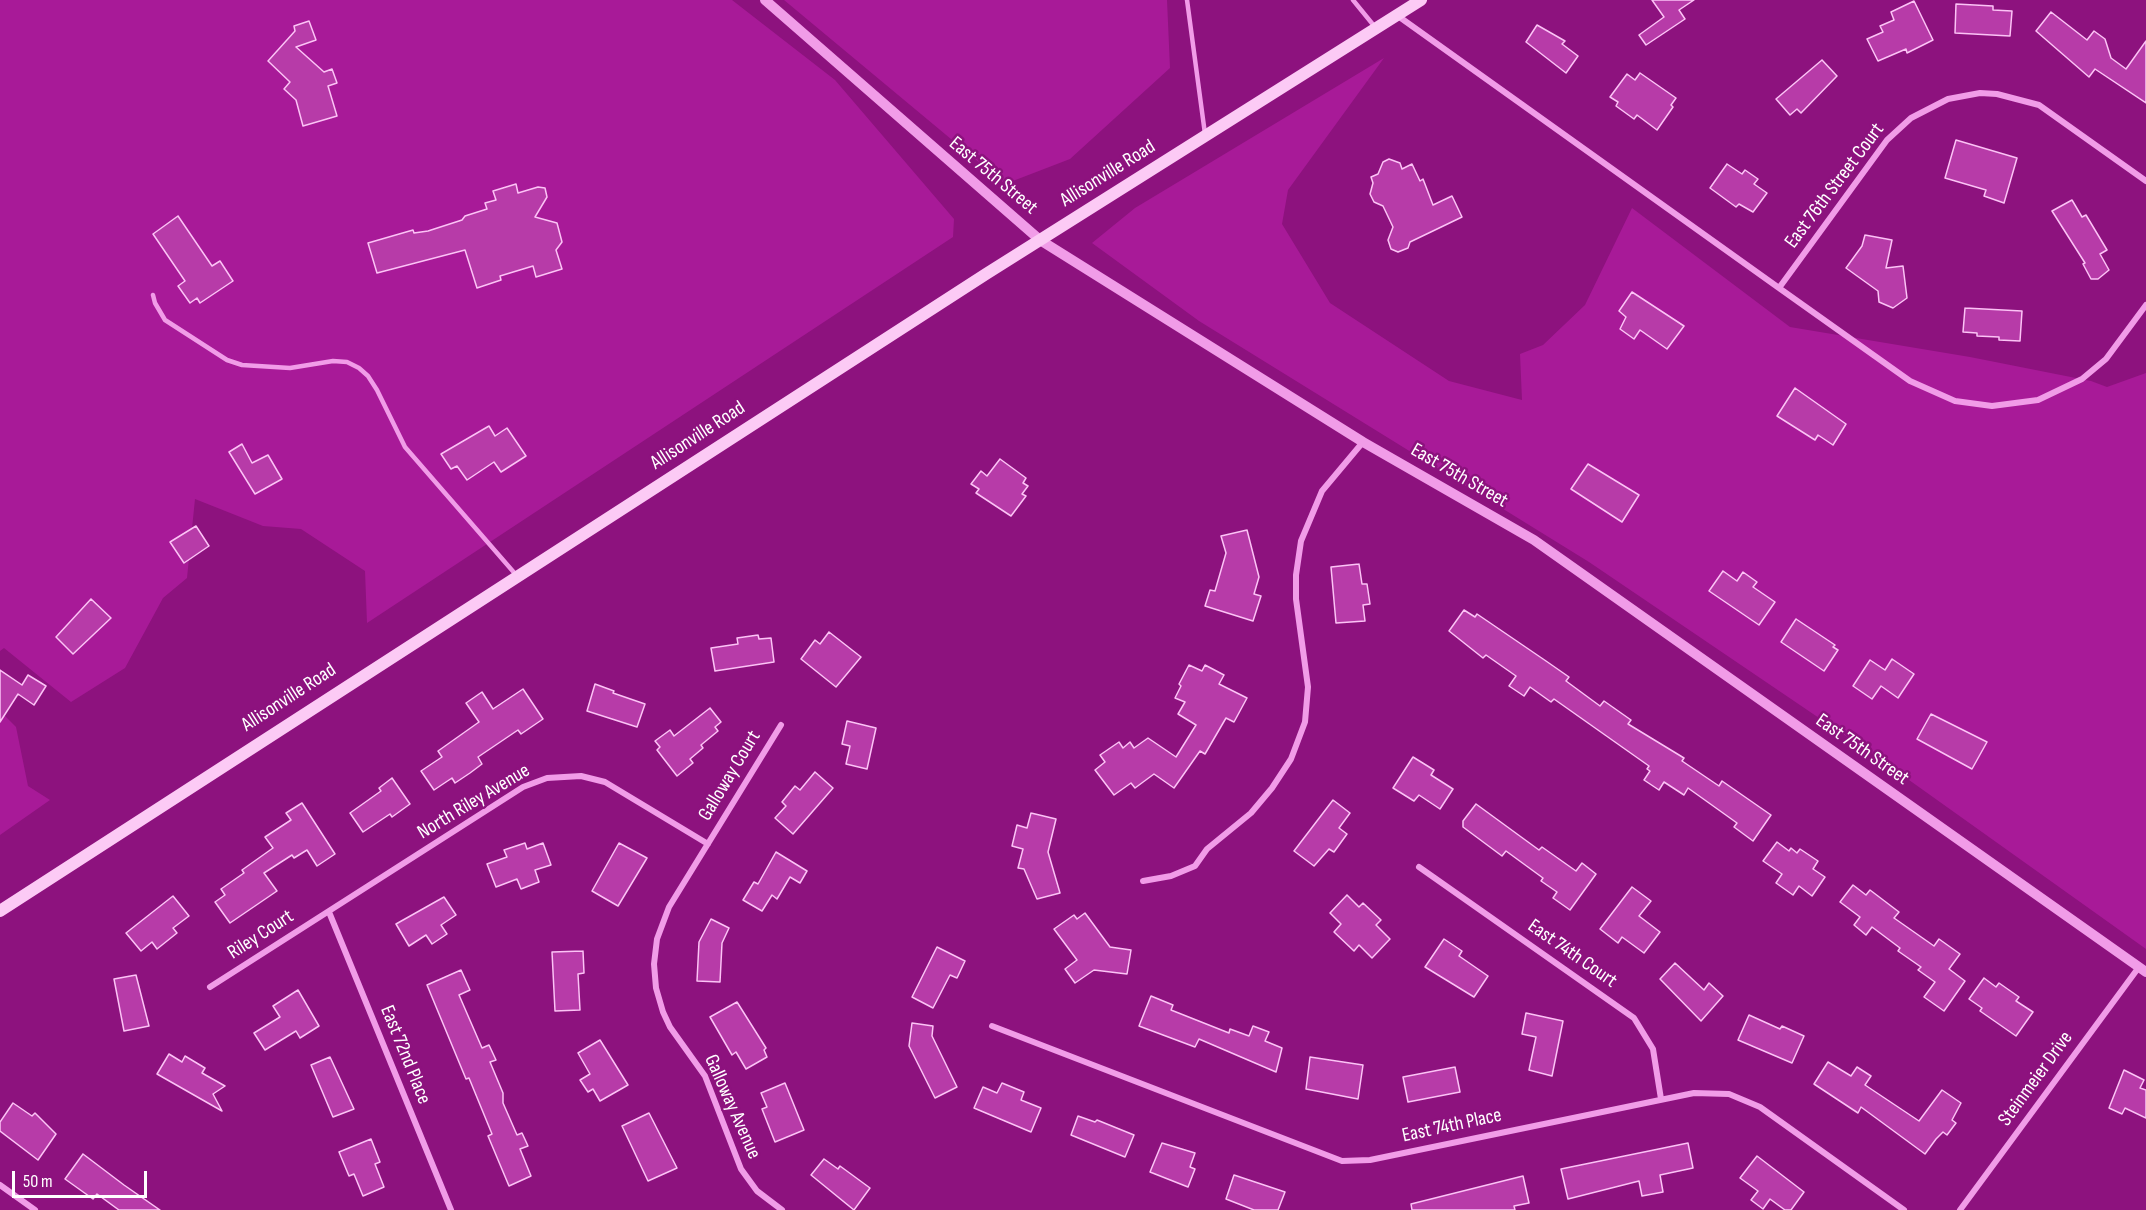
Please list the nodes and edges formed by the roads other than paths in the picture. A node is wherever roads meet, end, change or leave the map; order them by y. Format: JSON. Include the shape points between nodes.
{"nodes":[{"id":1,"x":765,"y":0,"type":"edge"},
{"id":2,"x":1187,"y":0,"type":"edge"},
{"id":3,"x":1353,"y":0,"type":"edge"},
{"id":4,"x":1421,"y":0,"type":"edge"},
{"id":5,"x":1398,"y":16,"type":"junction"},
{"id":6,"x":1377,"y":29,"type":"junction"},
{"id":7,"x":1206,"y":136,"type":"junction"},
{"id":8,"x":2146,"y":181,"type":"edge"},
{"id":9,"x":1040,"y":240,"type":"junction"},
{"id":10,"x":1779,"y":288,"type":"junction"},
{"id":11,"x":153,"y":295,"type":"dead end"},
{"id":12,"x":2146,"y":305,"type":"edge"},
{"id":13,"x":1363,"y":442,"type":"junction"},
{"id":14,"x":517,"y":576,"type":"junction"},
{"id":15,"x":781,"y":725,"type":"dead end"},
{"id":16,"x":708,"y":844,"type":"junction"},
{"id":17,"x":1419,"y":867,"type":"dead end"},
{"id":18,"x":1143,"y":881,"type":"dead end"},
{"id":19,"x":0,"y":911,"type":"edge"},
{"id":20,"x":328,"y":912,"type":"junction"},
{"id":21,"x":2142,"y":970,"type":"edge"},
{"id":22,"x":210,"y":987,"type":"dead end"},
{"id":23,"x":992,"y":1026,"type":"dead end"},
{"id":24,"x":1661,"y":1099,"type":"junction"},
{"id":25,"x":0,"y":1185,"type":"edge"},
{"id":26,"x":35,"y":1210,"type":"edge"},
{"id":27,"x":451,"y":1210,"type":"edge"},
{"id":28,"x":782,"y":1210,"type":"edge"},
{"id":29,"x":1904,"y":1210,"type":"edge"},
{"id":30,"x":1960,"y":1210,"type":"edge"}],
"edges":[{"from":1,"to":9,"type":"street","name":"East 75th Street"},
{"from":2,"to":7,"type":"lane"},
{"from":3,"to":6,"type":"lane"},
{"from":4,"to":5,"type":"main road","name":"Allisonville Road"},
{"from":5,"to":6,"type":"main road","name":"Allisonville Road"},
{"from":5,"to":10,"type":"street"},
{"from":6,"to":7,"type":"main road","name":"Allisonville Road"},
{"from":7,"to":9,"type":"main road","name":"Allisonville Road"},
{"from":8,"to":10,"type":"street","name":"East 76th Street Court","via":[[2039,105],[1997,94],[1948,99],[1911,118],[1887,140]]},
{"from":9,"to":13,"type":"street","name":"East 75th Street"},
{"from":9,"to":14,"type":"main road","name":"Allisonville Road"},
{"from":10,"to":12,"type":"street","via":[[1919,386],[1955,401],[1992,406],[2038,400],[2082,379],[2106,359]]},
{"from":11,"to":14,"type":"lane","via":[[165,320],[227,360],[242,365],[290,368],[333,361],[359,368],[373,383],[405,447]]},
{"from":13,"to":18,"type":"street","via":[[1322,491],[1303,534],[1296,599],[1308,687],[1305,722],[1287,766],[1251,813],[1207,849],[1195,866]]},
{"from":13,"to":21,"type":"street","name":"East 75th Street","via":[[1561,558]]},
{"from":14,"to":19,"type":"main road","name":"Allisonville Road"},
{"from":15,"to":16,"type":"street","name":"Galloway Court"},
{"from":16,"to":20,"type":"street","name":"North Riley Avenue","via":[[605,782],[581,776],[547,778],[523,787]]},
{"from":16,"to":28,"type":"street","name":"Galloway Avenue","via":[[662,922],[655,955],[658,997],[670,1027],[705,1076],[741,1169],[757,1191]]},
{"from":17,"to":24,"type":"street","name":"East 74th Court","via":[[1634,1018],[1653,1049]]},
{"from":20,"to":22,"type":"street","name":"Riley Court"},
{"from":20,"to":27,"type":"street","name":"East 72nd Place"},
{"from":21,"to":30,"type":"street","name":"Steinmeier Drive"},
{"from":23,"to":24,"type":"street","name":"East 74th Place","via":[[1342,1161],[1370,1160]]},
{"from":24,"to":29,"type":"street","name":"East 74th Place","via":[[1711,1092],[1745,1099]]},
{"from":25,"to":26,"type":"street"}]}
